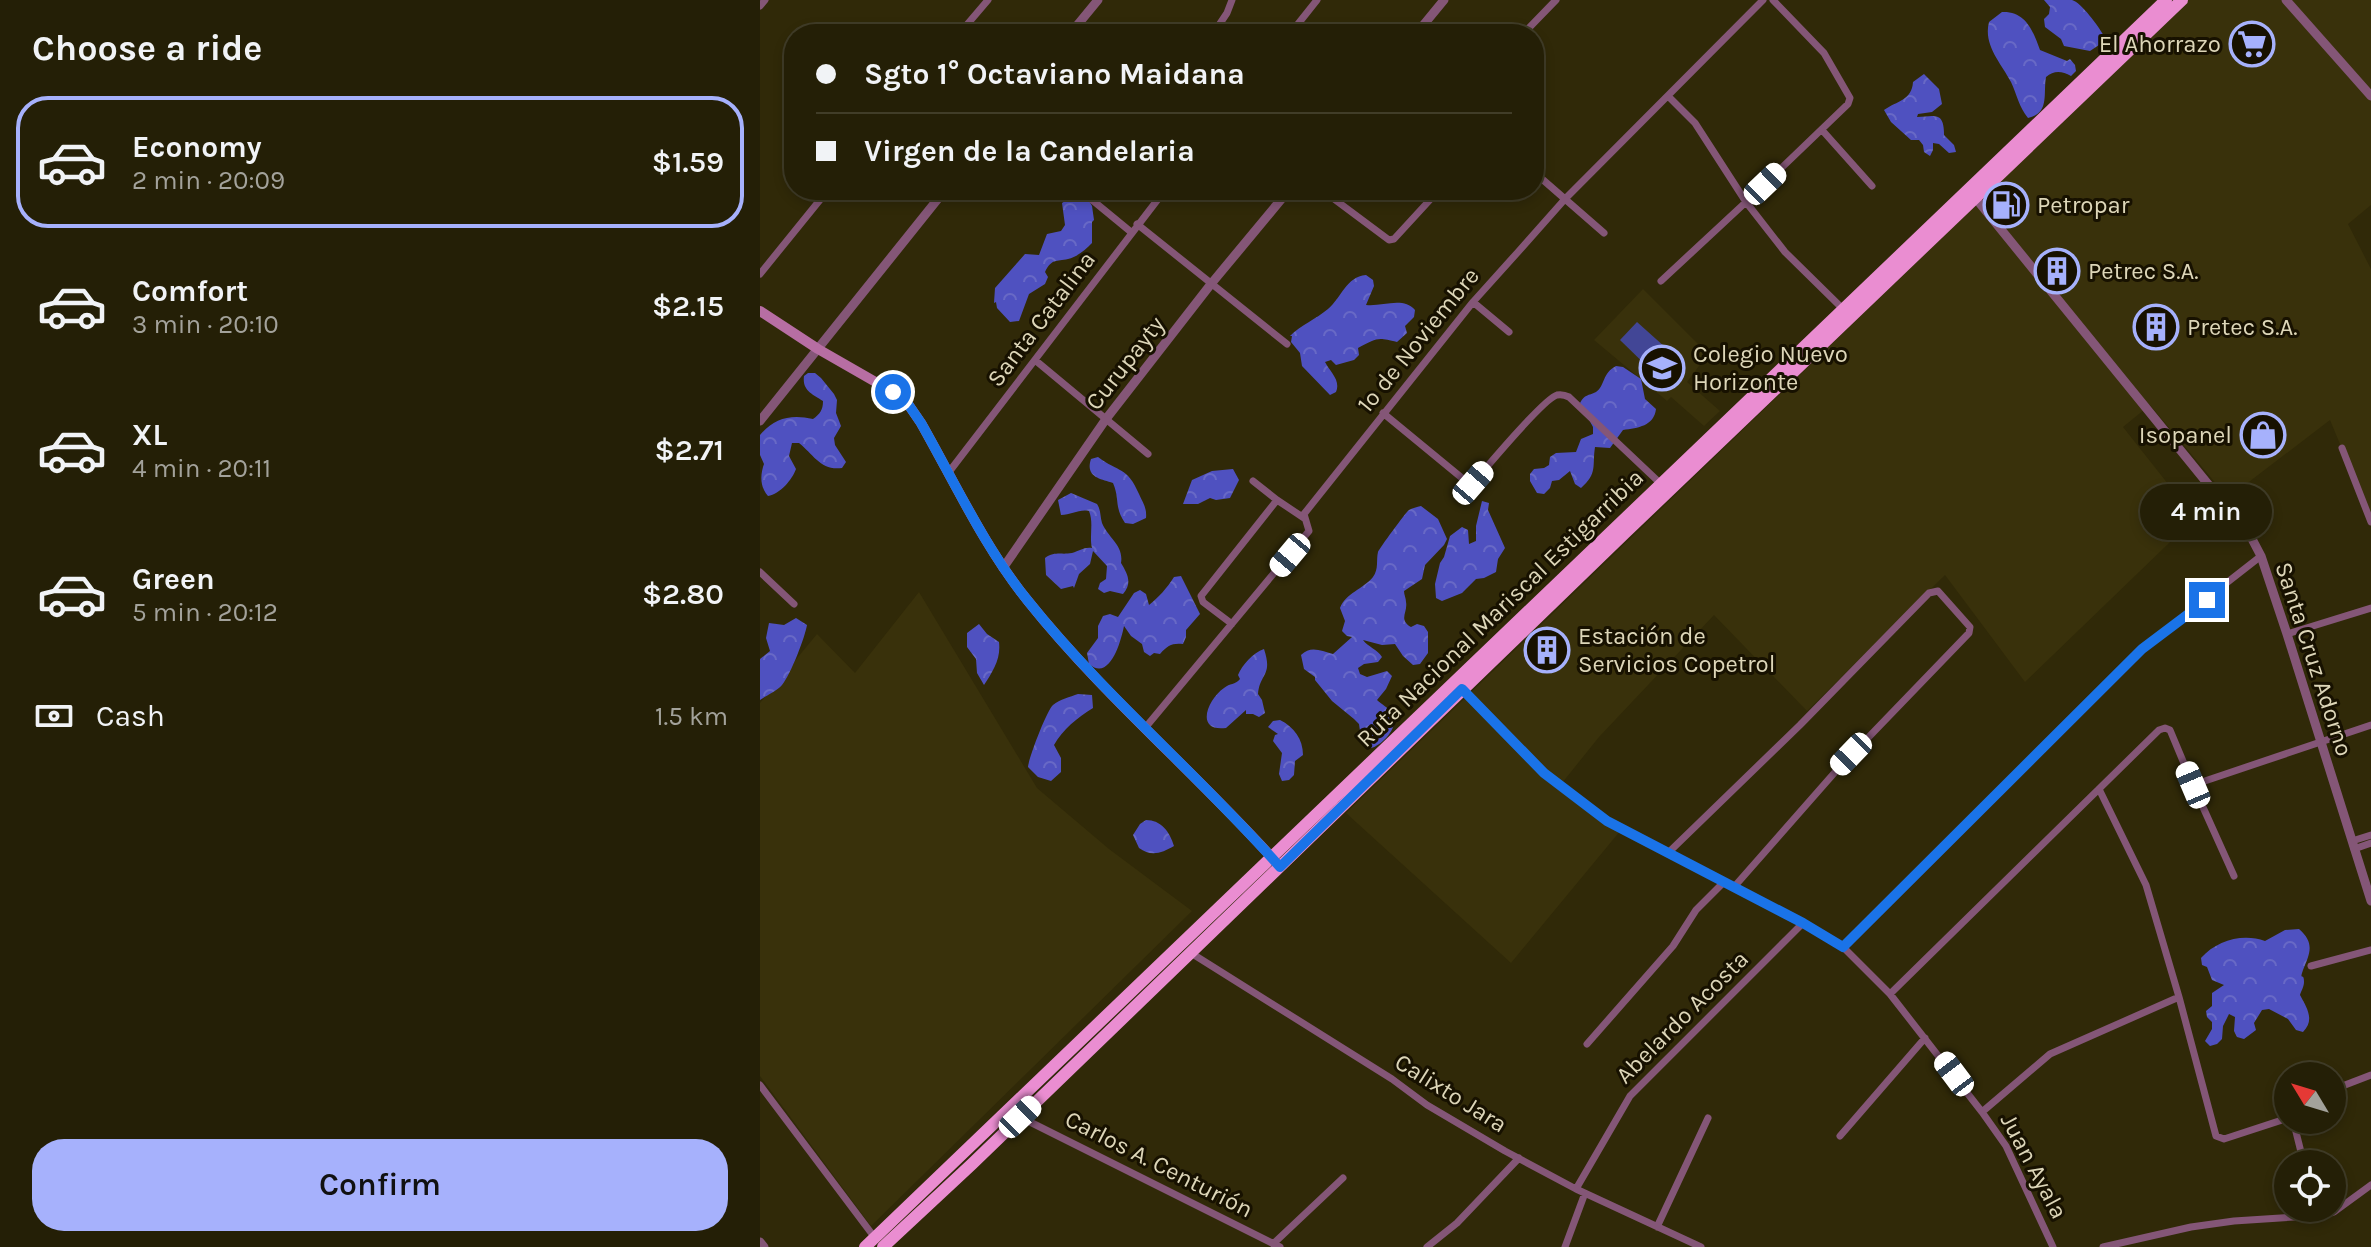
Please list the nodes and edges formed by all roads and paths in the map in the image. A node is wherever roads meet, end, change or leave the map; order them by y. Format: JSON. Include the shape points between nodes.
{"nodes":[{"id":1,"x":765,"y":0,"type":"edge"},
{"id":2,"x":988,"y":0,"type":"edge"},
{"id":3,"x":1098,"y":0,"type":"edge"},
{"id":4,"x":1232,"y":0,"type":"edge"},
{"id":5,"x":1317,"y":0,"type":"edge"},
{"id":6,"x":1444,"y":0,"type":"edge"},
{"id":7,"x":1555,"y":0,"type":"edge"},
{"id":8,"x":1763,"y":0,"type":"edge"},
{"id":9,"x":1773,"y":0,"type":"edge"},
{"id":10,"x":2166,"y":0,"type":"edge"},
{"id":11,"x":2182,"y":0,"type":"edge"},
{"id":12,"x":2286,"y":0,"type":"edge"},
{"id":13,"x":760,"y":6,"type":"edge"},
{"id":14,"x":968,"y":24,"type":"edge"},
{"id":15,"x":1078,"y":24,"type":"edge"},
{"id":16,"x":1220,"y":24,"type":"edge"},
{"id":17,"x":1298,"y":24,"type":"edge"},
{"id":18,"x":1424,"y":24,"type":"edge"},
{"id":19,"x":1532,"y":24,"type":"edge"},
{"id":20,"x":2370,"y":92,"type":"edge"},
{"id":21,"x":1668,"y":96,"type":"junction"},
{"id":22,"x":1822,"y":130,"type":"junction"},
{"id":23,"x":1544,"y":181,"type":"edge"},
{"id":24,"x":1872,"y":186,"type":"dead end"},
{"id":25,"x":1972,"y":194,"type":"junction"},
{"id":26,"x":1565,"y":199,"type":"junction"},
{"id":27,"x":820,"y":200,"type":"edge"},
{"id":28,"x":937,"y":200,"type":"edge"},
{"id":29,"x":1092,"y":200,"type":"edge"},
{"id":30,"x":1157,"y":200,"type":"edge"},
{"id":31,"x":1281,"y":200,"type":"edge"},
{"id":32,"x":1335,"y":200,"type":"edge"},
{"id":33,"x":1430,"y":200,"type":"edge"},
{"id":34,"x":1746,"y":202,"type":"junction"},
{"id":35,"x":1137,"y":224,"type":"junction"},
{"id":36,"x":1131,"y":232,"type":"junction"},
{"id":37,"x":1604,"y":233,"type":"dead end"},
{"id":38,"x":760,"y":274,"type":"edge"},
{"id":39,"x":1661,"y":281,"type":"dead end"},
{"id":40,"x":1211,"y":284,"type":"junction"},
{"id":41,"x":1473,"y":302,"type":"junction"},
{"id":42,"x":1843,"y":309,"type":"junction"},
{"id":43,"x":760,"y":311,"type":"edge"},
{"id":44,"x":1509,"y":332,"type":"dead end"},
{"id":45,"x":1287,"y":344,"type":"dead end"},
{"id":46,"x":818,"y":349,"type":"junction"},
{"id":47,"x":1035,"y":360,"type":"junction"},
{"id":48,"x":1383,"y":413,"type":"junction"},
{"id":49,"x":1106,"y":419,"type":"junction"},
{"id":50,"x":760,"y":421,"type":"edge"},
{"id":51,"x":2342,"y":448,"type":"dead end"},
{"id":52,"x":1148,"y":454,"type":"dead end"},
{"id":53,"x":949,"y":472,"type":"junction"},
{"id":54,"x":1253,"y":481,"type":"dead end"},
{"id":55,"x":1661,"y":484,"type":"junction"},
{"id":56,"x":1277,"y":500,"type":"junction"},
{"id":57,"x":1304,"y":518,"type":"junction"},
{"id":58,"x":2371,"y":522,"type":"edge"},
{"id":59,"x":2261,"y":556,"type":"junction"},
{"id":60,"x":1003,"y":568,"type":"junction"},
{"id":61,"x":760,"y":572,"type":"edge"},
{"id":62,"x":794,"y":604,"type":"dead end"},
{"id":63,"x":2371,"y":608,"type":"edge"},
{"id":64,"x":1232,"y":624,"type":"junction"},
{"id":65,"x":2287,"y":634,"type":"junction"},
{"id":66,"x":1462,"y":689,"type":"junction"},
{"id":67,"x":2371,"y":725,"type":"edge"},
{"id":68,"x":1145,"y":728,"type":"junction"},
{"id":69,"x":2320,"y":742,"type":"junction"},
{"id":70,"x":2193,"y":785,"type":"junction"},
{"id":71,"x":2099,"y":789,"type":"junction"},
{"id":72,"x":2371,"y":835,"type":"edge"},
{"id":73,"x":2371,"y":843,"type":"edge"},
{"id":74,"x":2353,"y":845,"type":"junction"},
{"id":75,"x":1668,"y":853,"type":"junction"},
{"id":76,"x":1276,"y":862,"type":"junction"},
{"id":77,"x":2234,"y":876,"type":"dead end"},
{"id":78,"x":1724,"y":882,"type":"junction"},
{"id":79,"x":1734,"y":887,"type":"junction"},
{"id":80,"x":2371,"y":901,"type":"edge"},
{"id":81,"x":1803,"y":923,"type":"junction"},
{"id":82,"x":1843,"y":947,"type":"junction"},
{"id":83,"x":2371,"y":950,"type":"edge"},
{"id":84,"x":1191,"y":953,"type":"junction"},
{"id":85,"x":2311,"y":966,"type":"dead end"},
{"id":86,"x":1890,"y":994,"type":"junction"},
{"id":87,"x":2179,"y":997,"type":"junction"},
{"id":88,"x":1925,"y":1038,"type":"junction"},
{"id":89,"x":1587,"y":1044,"type":"dead end"},
{"id":90,"x":2371,"y":1075,"type":"edge"},
{"id":91,"x":760,"y":1085,"type":"edge"},
{"id":92,"x":2346,"y":1085,"type":"edge"},
{"id":93,"x":1982,"y":1112,"type":"junction"},
{"id":94,"x":1020,"y":1117,"type":"junction"},
{"id":95,"x":1708,"y":1118,"type":"dead end"},
{"id":96,"x":2274,"y":1124,"type":"edge"},
{"id":97,"x":1840,"y":1136,"type":"dead end"},
{"id":98,"x":1519,"y":1158,"type":"junction"},
{"id":99,"x":1343,"y":1178,"type":"dead end"},
{"id":100,"x":2371,"y":1185,"type":"edge"},
{"id":101,"x":1576,"y":1189,"type":"junction"},
{"id":102,"x":1585,"y":1193,"type":"junction"},
{"id":103,"x":2346,"y":1203,"type":"edge"},
{"id":104,"x":2274,"y":1217,"type":"edge"},
{"id":105,"x":1657,"y":1227,"type":"junction"},
{"id":106,"x":760,"y":1242,"type":"edge"},
{"id":107,"x":874,"y":1244,"type":"edge"},
{"id":108,"x":1276,"y":1245,"type":"edge"},
{"id":109,"x":764,"y":1247,"type":"edge"},
{"id":110,"x":1427,"y":1247,"type":"edge"},
{"id":111,"x":1565,"y":1247,"type":"edge"},
{"id":112,"x":1701,"y":1247,"type":"edge"},
{"id":113,"x":2053,"y":1247,"type":"edge"},
{"id":114,"x":2103,"y":1247,"type":"edge"}],
"edges":[{"from":1,"to":13,"type":"street"},
{"from":2,"to":14,"type":"street"},
{"from":3,"to":15,"type":"street"},
{"from":4,"to":16,"type":"street"},
{"from":5,"to":17,"type":"street"},
{"from":6,"to":18,"type":"street"},
{"from":7,"to":19,"type":"street"},
{"from":8,"to":21,"type":"street","name":"1º de Noviembre"},
{"from":9,"to":22,"type":"street","via":[[1824,53],[1850,98]]},
{"from":10,"to":25,"type":"highway","name":"Ruta Nacional Mariscal Estigarribia"},
{"from":11,"to":25,"type":"highway","name":"Ruta Nacional Mariscal Estigarribia"},
{"from":12,"to":20,"type":"street"},
{"from":21,"to":26,"type":"street","name":"1º de Noviembre"},
{"from":21,"to":34,"type":"street","via":[[1695,123]]},
{"from":22,"to":24,"type":"street"},
{"from":22,"to":34,"type":"street"},
{"from":23,"to":26,"type":"street"},
{"from":25,"to":42,"type":"highway","name":"Ruta Nacional Mariscal Estigarribia"},
{"from":25,"to":59,"type":"street","name":"Santa Cruz Adorno","via":[[2239,521]]},
{"from":25,"to":66,"type":"highway","name":"Ruta Nacional Mariscal Estigarribia"},
{"from":26,"to":37,"type":"street"},
{"from":26,"to":41,"type":"street","name":"1º de Noviembre"},
{"from":27,"to":38,"type":"street"},
{"from":28,"to":46,"type":"street"},
{"from":29,"to":36,"type":"street"},
{"from":30,"to":35,"type":"street","name":"Santa Catalina"},
{"from":31,"to":40,"type":"street","name":"Curupayty"},
{"from":32,"to":33,"type":"street","via":[[1389,240]]},
{"from":34,"to":39,"type":"street"},
{"from":34,"to":42,"type":"street","via":[[1785,252]]},
{"from":35,"to":36,"type":"street","name":"Santa Catalina"},
{"from":35,"to":40,"type":"street"},
{"from":36,"to":47,"type":"street","name":"Santa Catalina"},
{"from":40,"to":45,"type":"street"},
{"from":40,"to":49,"type":"street","name":"Curupayty"},
{"from":41,"to":44,"type":"street"},
{"from":41,"to":48,"type":"street","name":"1º de Noviembre"},
{"from":42,"to":55,"type":"highway","name":"Ruta Nacional Mariscal Estigarribia"},
{"from":43,"to":46,"type":"main road"},
{"from":46,"to":50,"type":"street"},
{"from":46,"to":53,"type":"main road","via":[[908,404]]},
{"from":47,"to":49,"type":"street"},
{"from":47,"to":53,"type":"street","name":"Santa Catalina"},
{"from":48,"to":55,"type":"street","via":[[1473,483],[1532,416],[1555,395],[1562,395]]},
{"from":48,"to":57,"type":"street","name":"1º de Noviembre"},
{"from":49,"to":52,"type":"street"},
{"from":49,"to":60,"type":"street","name":"Curupayty"},
{"from":51,"to":58,"type":"street"},
{"from":53,"to":60,"type":"main road"},
{"from":54,"to":56,"type":"street"},
{"from":55,"to":76,"type":"highway","name":"Ruta Nacional Mariscal Estigarribia"},
{"from":56,"to":57,"type":"street"},
{"from":56,"to":64,"type":"street","via":[[1201,596]]},
{"from":57,"to":64,"type":"street","name":"1º de Noviembre","via":[[1309,531]]},
{"from":59,"to":65,"type":"street","name":"Santa Cruz Adorno"},
{"from":59,"to":82,"type":"street","via":[[2142,649]]},
{"from":60,"to":68,"type":"main road"},
{"from":61,"to":62,"type":"street"},
{"from":63,"to":65,"type":"street"},
{"from":64,"to":68,"type":"street","name":"1º de Noviembre"},
{"from":65,"to":69,"type":"street","name":"Santa Cruz Adorno"},
{"from":66,"to":75,"type":"street","name":"Juan Ayala","via":[[1544,773],[1607,821]]},
{"from":66,"to":76,"type":"highway","name":"Ruta Nacional Mariscal Estigarribia"},
{"from":67,"to":69,"type":"street"},
{"from":68,"to":76,"type":"main road"},
{"from":69,"to":70,"type":"street"},
{"from":69,"to":74,"type":"street","name":"Santa Cruz Adorno"},
{"from":70,"to":71,"type":"street","via":[[2165,728]]},
{"from":70,"to":77,"type":"street"},
{"from":71,"to":86,"type":"street"},
{"from":71,"to":87,"type":"street","via":[[2146,885]]},
{"from":72,"to":74,"type":"street"},
{"from":73,"to":74,"type":"street"},
{"from":74,"to":80,"type":"street","name":"Santa Cruz Adorno"},
{"from":75,"to":78,"type":"street","name":"Juan Ayala"},
{"from":75,"to":79,"type":"street","via":[[1929,593],[1938,591],[1970,627],[1969,633]]},
{"from":76,"to":84,"type":"highway","name":"Ruta Nacional Mariscal Estigarribia"},
{"from":76,"to":107,"type":"highway","name":"Ruta Nacional Mariscal Estigarribia"},
{"from":78,"to":79,"type":"street","name":"Juan Ayala"},
{"from":78,"to":89,"type":"street"},
{"from":79,"to":81,"type":"street","name":"Juan Ayala"},
{"from":81,"to":82,"type":"street","name":"Juan Ayala"},
{"from":81,"to":101,"type":"street","name":"Abelardo Acosta","via":[[1630,1096]]},
{"from":82,"to":86,"type":"street","name":"Juan Ayala"},
{"from":83,"to":85,"type":"street"},
{"from":84,"to":94,"type":"highway","name":"Ruta Nacional Mariscal Estigarribia"},
{"from":84,"to":98,"type":"street","name":"Calixto Jara"},
{"from":86,"to":88,"type":"street","name":"Juan Ayala"},
{"from":87,"to":93,"type":"street","via":[[2050,1054]]},
{"from":87,"to":96,"type":"street","via":[[2216,1136],[2224,1139]]},
{"from":88,"to":93,"type":"street","name":"Juan Ayala"},
{"from":88,"to":97,"type":"street"},
{"from":90,"to":92,"type":"street"},
{"from":91,"to":107,"type":"street"},
{"from":93,"to":113,"type":"street","name":"Juan Ayala","via":[[2006,1146]]},
{"from":94,"to":107,"type":"highway","name":"Ruta Nacional Mariscal Estigarribia"},
{"from":94,"to":108,"type":"street","name":"Carlos A. Centurión"},
{"from":95,"to":105,"type":"street"},
{"from":98,"to":101,"type":"street","name":"Calixto Jara"},
{"from":98,"to":110,"type":"street"},
{"from":99,"to":108,"type":"street"},
{"from":100,"to":103,"type":"street"},
{"from":101,"to":102,"type":"street","name":"Calixto Jara"},
{"from":102,"to":105,"type":"street","name":"Calixto Jara"},
{"from":102,"to":111,"type":"street"},
{"from":104,"to":114,"type":"street","via":[[2191,1227]]},
{"from":105,"to":112,"type":"street","name":"Calixto Jara"},
{"from":106,"to":109,"type":"street"}]}
